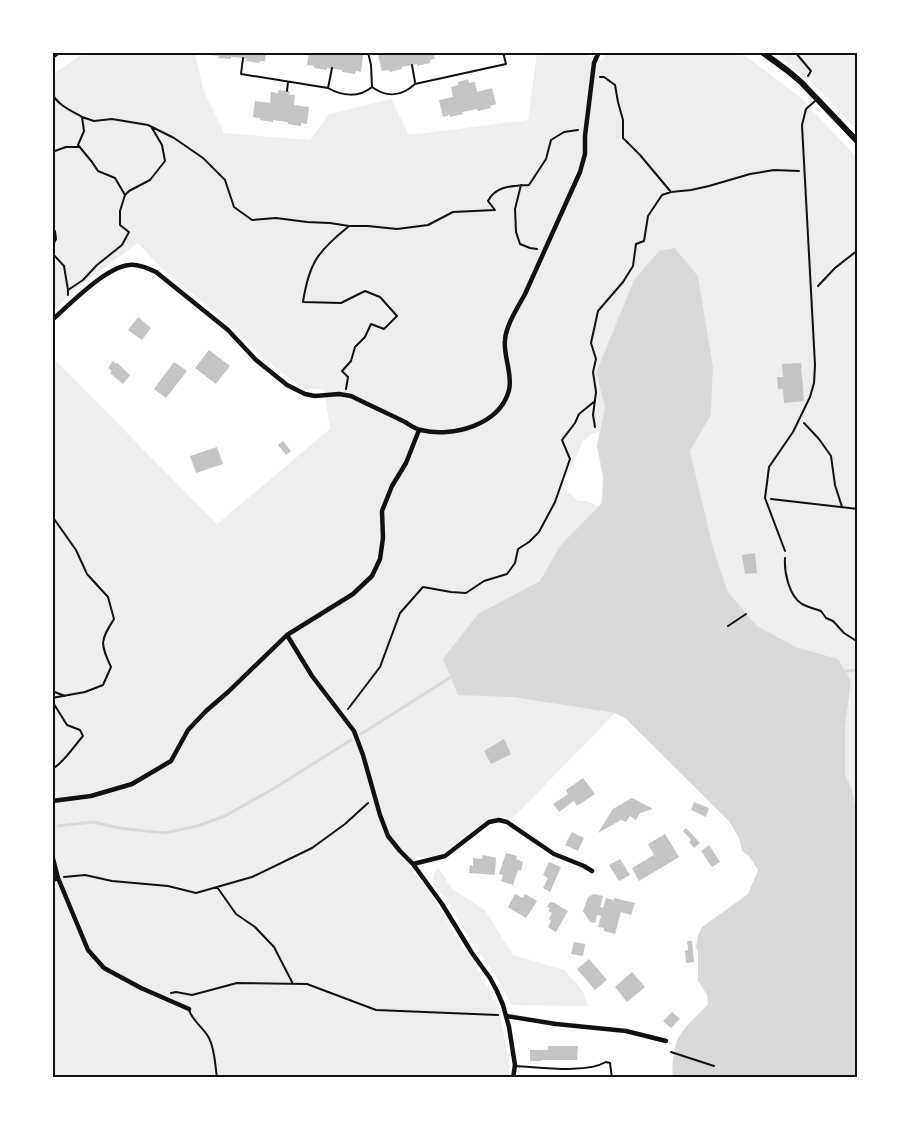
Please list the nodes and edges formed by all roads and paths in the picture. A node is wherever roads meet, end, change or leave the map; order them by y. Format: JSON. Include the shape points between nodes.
{"nodes":[{"id":1,"x":59,"y":52,"type":"edge"},
{"id":2,"x":368,"y":52,"type":"edge"},
{"id":3,"x":503,"y":52,"type":"edge"},
{"id":4,"x":762,"y":52,"type":"edge"},
{"id":5,"x":795,"y":52,"type":"edge"},
{"id":6,"x":598,"y":53,"type":"edge"},
{"id":7,"x":52,"y":57,"type":"edge"},
{"id":8,"x":243,"y":58,"type":"dead end"},
{"id":9,"x":412,"y":65,"type":"dead end"},
{"id":10,"x":332,"y":68,"type":"dead end"},
{"id":11,"x":462,"y":73,"type":"junction"},
{"id":12,"x":592,"y":76,"type":"junction"},
{"id":13,"x":464,"y":80,"type":"dead end"},
{"id":14,"x":288,"y":82,"type":"junction"},
{"id":15,"x":415,"y":84,"type":"junction"},
{"id":16,"x":804,"y":86,"type":"junction"},
{"id":17,"x":372,"y":87,"type":"junction"},
{"id":18,"x":328,"y":88,"type":"junction"},
{"id":19,"x":287,"y":91,"type":"dead end"},
{"id":20,"x":52,"y":93,"type":"edge"},
{"id":21,"x":818,"y":99,"type":"junction"},
{"id":22,"x":82,"y":117,"type":"junction"},
{"id":23,"x":150,"y":126,"type":"junction"},
{"id":24,"x":586,"y":128,"type":"junction"},
{"id":25,"x":858,"y":142,"type":"edge"},
{"id":26,"x":80,"y":147,"type":"junction"},
{"id":27,"x":52,"y":152,"type":"edge"},
{"id":28,"x":804,"y":172,"type":"junction"},
{"id":29,"x":520,"y":185,"type":"junction"},
{"id":30,"x":671,"y":192,"type":"junction"},
{"id":31,"x":125,"y":195,"type":"junction"},
{"id":32,"x":349,"y":226,"type":"junction"},
{"id":33,"x":52,"y":231,"type":"edge"},
{"id":34,"x":52,"y":247,"type":"edge"},
{"id":35,"x":545,"y":249,"type":"junction"},
{"id":36,"x":858,"y":250,"type":"edge"},
{"id":37,"x":52,"y":254,"type":"edge"},
{"id":38,"x":68,"y":290,"type":"junction"},
{"id":39,"x":811,"y":293,"type":"junction"},
{"id":40,"x":69,"y":306,"type":"junction"},
{"id":41,"x":52,"y":320,"type":"edge"},
{"id":42,"x":345,"y":394,"type":"junction"},
{"id":43,"x":595,"y":401,"type":"junction"},
{"id":44,"x":799,"y":420,"type":"junction"},
{"id":45,"x":595,"y":428,"type":"dead end"},
{"id":46,"x":419,"y":430,"type":"junction"},
{"id":47,"x":765,"y":498,"type":"junction"},
{"id":48,"x":842,"y":507,"type":"junction"},
{"id":49,"x":858,"y":509,"type":"edge"},
{"id":50,"x":52,"y":516,"type":"edge"},
{"id":51,"x":785,"y":552,"type":"joint"},
{"id":52,"x":746,"y":614,"type":"dead end"},
{"id":53,"x":728,"y":626,"type":"dead end"},
{"id":54,"x":287,"y":636,"type":"junction"},
{"id":55,"x":858,"y":642,"type":"edge"},
{"id":56,"x":52,"y":691,"type":"edge"},
{"id":57,"x":65,"y":696,"type":"junction"},
{"id":58,"x":52,"y":700,"type":"edge"},
{"id":59,"x":343,"y":716,"type":"junction"},
{"id":60,"x":52,"y":769,"type":"edge"},
{"id":61,"x":375,"y":798,"type":"junction"},
{"id":62,"x":52,"y":801,"type":"edge"},
{"id":63,"x":52,"y":855,"type":"edge"},
{"id":64,"x":412,"y":864,"type":"junction"},
{"id":65,"x":592,"y":871,"type":"dead end"},
{"id":66,"x":55,"y":879,"type":"edge"},
{"id":67,"x":216,"y":887,"type":"junction"},
{"id":68,"x":292,"y":983,"type":"junction"},
{"id":69,"x":158,"y":996,"type":"junction"},
{"id":70,"x":189,"y":1009,"type":"joint"},
{"id":71,"x":506,"y":1016,"type":"junction"},
{"id":72,"x":666,"y":1041,"type":"dead end"},
{"id":73,"x":671,"y":1052,"type":"dead end"},
{"id":74,"x":515,"y":1066,"type":"junction"},
{"id":75,"x":714,"y":1066,"type":"dead end"},
{"id":76,"x":217,"y":1077,"type":"edge"},
{"id":77,"x":513,"y":1077,"type":"edge"},
{"id":78,"x":612,"y":1077,"type":"edge"}],
"edges":[{"from":1,"to":7,"type":"street"},
{"from":2,"to":17,"type":"path"},
{"from":3,"to":11,"type":"path","via":[[506,64]]},
{"from":4,"to":16,"type":"street"},
{"from":5,"to":16,"type":"path","via":[[810,71]]},
{"from":6,"to":12,"type":"street"},
{"from":8,"to":14,"type":"path","via":[[241,74]]},
{"from":9,"to":15,"type":"path"},
{"from":10,"to":18,"type":"path"},
{"from":11,"to":13,"type":"path"},
{"from":11,"to":15,"type":"path"},
{"from":12,"to":24,"type":"street"},
{"from":12,"to":30,"type":"path","via":[[604,77],[615,85],[623,138]]},
{"from":14,"to":18,"type":"path"},
{"from":14,"to":19,"type":"path"},
{"from":15,"to":17,"type":"path","via":[[406,92],[392,94]]},
{"from":16,"to":21,"type":"street"},
{"from":17,"to":18,"type":"path","via":[[347,95]]},
{"from":20,"to":22,"type":"path"},
{"from":21,"to":25,"type":"street"},
{"from":21,"to":28,"type":"lane","via":[[806,109],[802,125]]},
{"from":22,"to":23,"type":"path"},
{"from":22,"to":26,"type":"path"},
{"from":23,"to":31,"type":"path","via":[[162,145],[165,161],[150,180]]},
{"from":23,"to":32,"type":"path","via":[[203,158],[225,180],[234,207],[252,220],[276,218]]},
{"from":24,"to":29,"type":"path","via":[[564,132],[551,140],[535,177],[529,185]]},
{"from":24,"to":35,"type":"street","via":[[580,172]]},
{"from":26,"to":27,"type":"path"},
{"from":26,"to":31,"type":"path","via":[[98,171],[115,178]]},
{"from":28,"to":30,"type":"path","via":[[766,171]]},
{"from":28,"to":39,"type":"lane"},
{"from":29,"to":32,"type":"path","via":[[506,186],[491,194],[488,201],[495,210],[453,212],[428,225],[397,229]]},
{"from":29,"to":35,"type":"path","via":[[515,209],[520,244]]},
{"from":30,"to":43,"type":"path","via":[[662,195],[648,216],[644,241],[636,244],[633,266],[598,311],[591,343],[596,358],[592,372]]},
{"from":31,"to":38,"type":"path","via":[[120,225],[129,232],[122,245]]},
{"from":32,"to":42,"type":"path","via":[[317,256],[303,302],[341,303],[365,291],[380,297],[397,316],[384,330],[371,324],[355,347],[351,361],[342,371],[348,377]]},
{"from":33,"to":34,"type":"path","via":[[56,239]]},
{"from":35,"to":46,"type":"street","via":[[504,340],[510,381],[498,410],[477,426]]},
{"from":36,"to":39,"type":"path"},
{"from":37,"to":38,"type":"path","via":[[64,266]]},
{"from":38,"to":40,"type":"path"},
{"from":39,"to":44,"type":"lane","via":[[814,383]]},
{"from":40,"to":41,"type":"street"},
{"from":40,"to":42,"type":"street","via":[[114,269],[142,266],[156,272],[228,330],[287,385],[315,396]]},
{"from":42,"to":46,"type":"street"},
{"from":43,"to":45,"type":"path"},
{"from":43,"to":59,"type":"path","via":[[579,414],[562,440],[570,459],[555,502],[539,532],[518,549],[507,574],[484,581],[466,593],[423,587],[400,613],[380,667]]},
{"from":44,"to":47,"type":"lane","via":[[769,467]]},
{"from":44,"to":48,"type":"path","via":[[831,456]]},
{"from":46,"to":54,"type":"street","via":[[382,511],[380,559],[372,576],[353,594]]},
{"from":47,"to":48,"type":"path"},
{"from":47,"to":51,"type":"lane"},
{"from":48,"to":49,"type":"path"},
{"from":50,"to":57,"type":"path","via":[[87,574],[108,597],[114,619],[104,635],[103,649],[111,667],[103,685]]},
{"from":51,"to":55,"type":"path","via":[[785,576],[800,603],[821,611]]},
{"from":52,"to":53,"type":"path"},
{"from":54,"to":59,"type":"street"},
{"from":54,"to":62,"type":"street","via":[[188,730],[171,761],[132,784],[91,796]]},
{"from":56,"to":57,"type":"path"},
{"from":57,"to":58,"type":"path"},
{"from":58,"to":60,"type":"path","via":[[67,725],[80,729],[83,736],[60,765]]},
{"from":59,"to":61,"type":"street","via":[[354,731]]},
{"from":61,"to":64,"type":"street","via":[[388,836]]},
{"from":61,"to":67,"type":"path","via":[[312,848],[252,877]]},
{"from":63,"to":66,"type":"street"},
{"from":64,"to":65,"type":"street","via":[[445,856],[489,822],[499,820],[554,854]]},
{"from":64,"to":71,"type":"street","via":[[490,978]]},
{"from":66,"to":67,"type":"path","via":[[85,875],[196,893]]},
{"from":66,"to":69,"type":"street","via":[[88,950],[104,968]]},
{"from":67,"to":68,"type":"path","via":[[236,914],[274,947]]},
{"from":68,"to":69,"type":"path","via":[[237,983],[192,995],[176,992]]},
{"from":68,"to":71,"type":"path","via":[[307,984],[376,1010]]},
{"from":69,"to":70,"type":"street"},
{"from":70,"to":76,"type":"lane","via":[[209,1038]]},
{"from":71,"to":72,"type":"street","via":[[626,1031]]},
{"from":71,"to":74,"type":"street"},
{"from":73,"to":75,"type":"path"},
{"from":74,"to":77,"type":"street"},
{"from":74,"to":78,"type":"lane","via":[[580,1069],[606,1062],[610,1063]]}]}
